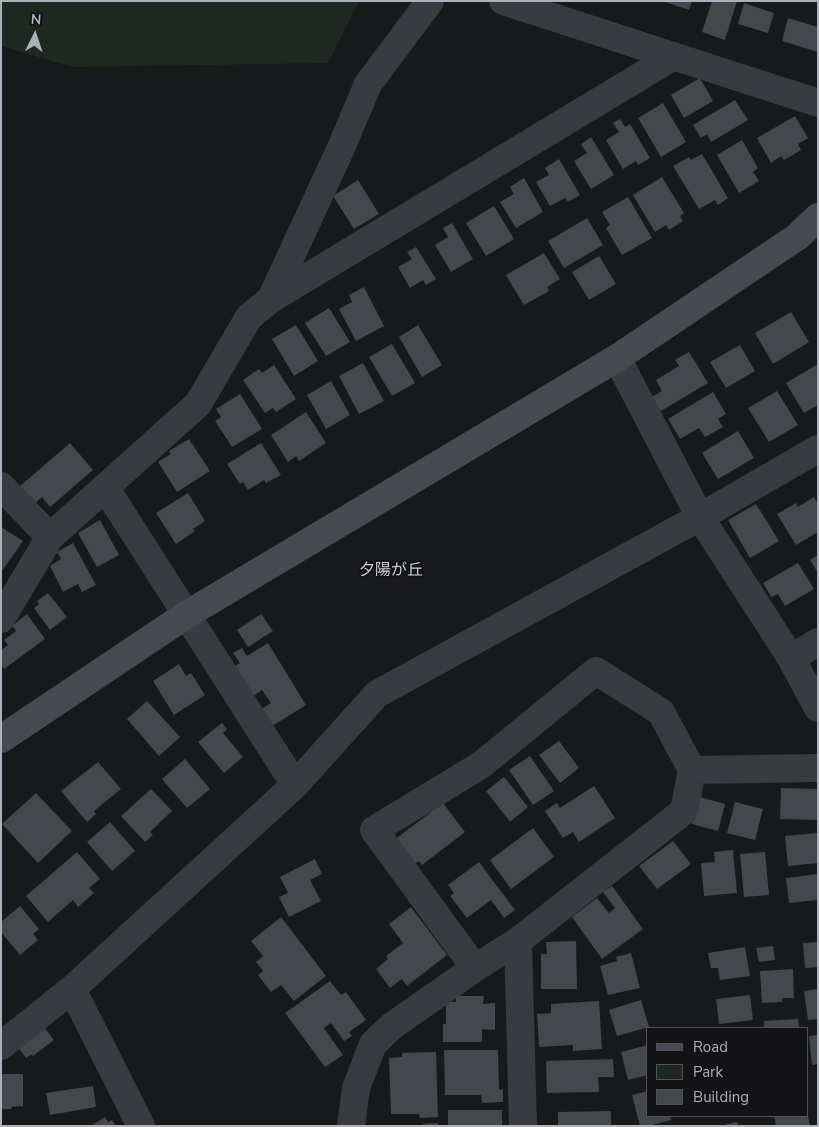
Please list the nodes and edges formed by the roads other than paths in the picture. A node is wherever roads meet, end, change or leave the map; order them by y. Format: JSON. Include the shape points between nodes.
{"nodes":[{"id":1,"x":430,"y":1,"type":"edge"},
{"id":2,"x":503,"y":1,"type":"edge"},
{"id":3,"x":674,"y":56,"type":"junction"},
{"id":4,"x":818,"y":103,"type":"edge"},
{"id":5,"x":818,"y":217,"type":"edge"},
{"id":6,"x":271,"y":299,"type":"junction"},
{"id":7,"x":617,"y":358,"type":"junction"},
{"id":8,"x":818,"y":449,"type":"edge"},
{"id":9,"x":1,"y":486,"type":"edge"},
{"id":10,"x":105,"y":487,"type":"junction"},
{"id":11,"x":700,"y":517,"type":"junction"},
{"id":12,"x":50,"y":537,"type":"junction"},
{"id":13,"x":186,"y":615,"type":"junction"},
{"id":14,"x":1,"y":619,"type":"edge"},
{"id":15,"x":818,"y":642,"type":"edge"},
{"id":16,"x":791,"y":658,"type":"junction"},
{"id":17,"x":818,"y":708,"type":"edge"},
{"id":18,"x":1,"y":739,"type":"edge"},
{"id":19,"x":818,"y":768,"type":"edge"},
{"id":20,"x":692,"y":770,"type":"junction"},
{"id":21,"x":294,"y":785,"type":"junction"},
{"id":22,"x":518,"y":942,"type":"junction"},
{"id":23,"x":475,"y":968,"type":"junction"},
{"id":24,"x":72,"y":989,"type":"junction"},
{"id":25,"x":1,"y":1046,"type":"edge"},
{"id":26,"x":142,"y":1126,"type":"edge"},
{"id":27,"x":350,"y":1126,"type":"edge"},
{"id":28,"x":523,"y":1126,"type":"edge"}],
"edges":[{"from":1,"to":6,"type":"street","via":[[368,84]]},
{"from":2,"to":3,"type":"street"},
{"from":3,"to":4,"type":"street"},
{"from":3,"to":6,"type":"street"},
{"from":5,"to":7,"type":"street","via":[[797,237]]},
{"from":6,"to":10,"type":"street","via":[[249,317],[198,404]]},
{"from":7,"to":11,"type":"street"},
{"from":7,"to":13,"type":"street"},
{"from":8,"to":11,"type":"street"},
{"from":9,"to":12,"type":"street"},
{"from":10,"to":12,"type":"street"},
{"from":10,"to":13,"type":"street"},
{"from":11,"to":16,"type":"street"},
{"from":11,"to":21,"type":"street","via":[[377,694]]},
{"from":12,"to":14,"type":"street"},
{"from":13,"to":18,"type":"street"},
{"from":13,"to":21,"type":"street"},
{"from":15,"to":16,"type":"street"},
{"from":16,"to":17,"type":"street"},
{"from":19,"to":20,"type":"street"},
{"from":20,"to":22,"type":"street","via":[[684,811]]},
{"from":20,"to":23,"type":"street","via":[[661,712],[596,671],[481,765],[374,830]]},
{"from":21,"to":24,"type":"street"},
{"from":22,"to":23,"type":"street"},
{"from":22,"to":28,"type":"street"},
{"from":23,"to":27,"type":"street","via":[[392,1026],[373,1044],[356,1088]]},
{"from":24,"to":25,"type":"street"},
{"from":24,"to":26,"type":"street"}]}
